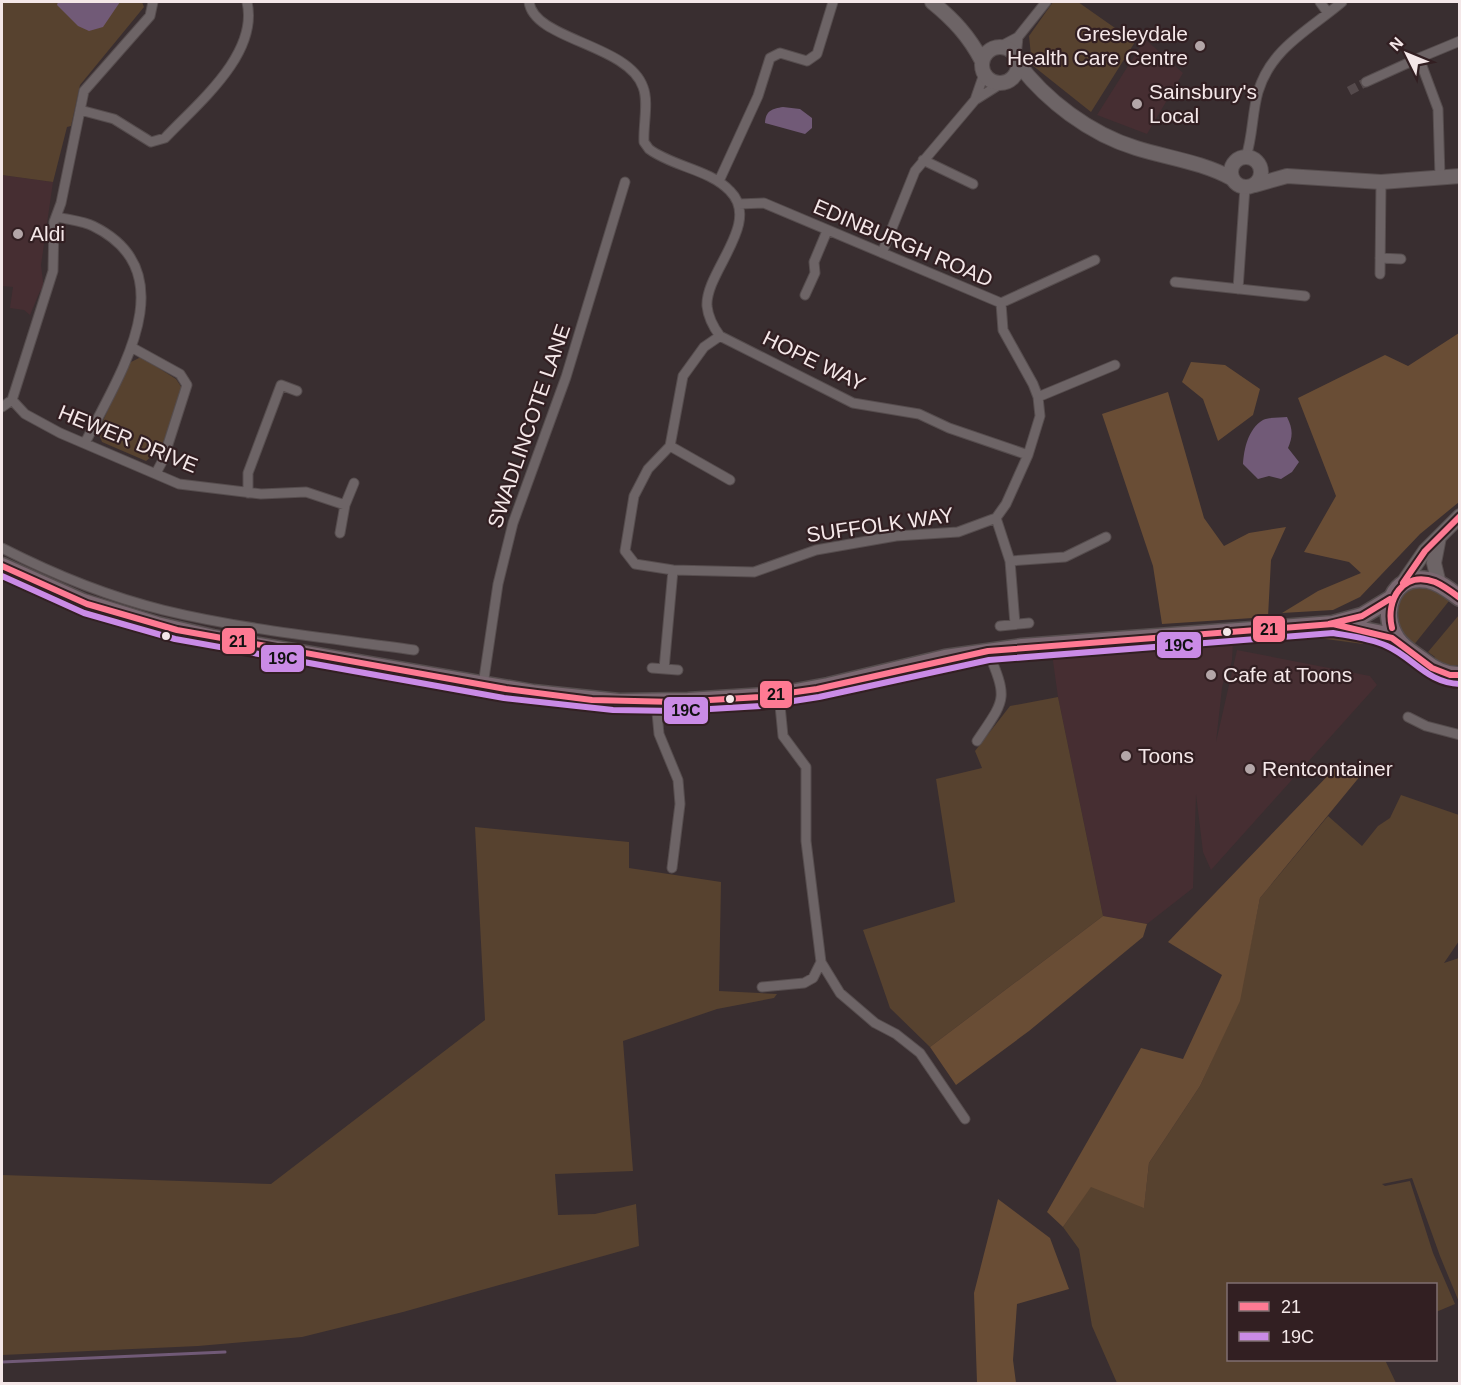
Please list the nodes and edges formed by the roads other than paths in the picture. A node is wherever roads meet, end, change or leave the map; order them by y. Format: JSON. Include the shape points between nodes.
{"nodes":[{"id":1,"x":153,"y":2,"type":"edge"},
{"id":2,"x":248,"y":2,"type":"edge"},
{"id":3,"x":529,"y":2,"type":"edge"},
{"id":4,"x":833,"y":2,"type":"edge"},
{"id":5,"x":932,"y":2,"type":"edge"},
{"id":6,"x":1046,"y":2,"type":"edge"},
{"id":7,"x":1320,"y":2,"type":"edge"},
{"id":8,"x":1342,"y":2,"type":"edge"},
{"id":9,"x":1328,"y":13,"type":"junction"},
{"id":10,"x":1018,"y":37,"type":"junction"},
{"id":11,"x":972,"y":40,"type":"junction"},
{"id":12,"x":1460,"y":41,"type":"edge"},
{"id":13,"x":997,"y":48,"type":"junction"},
{"id":14,"x":1419,"y":58,"type":"junction"},
{"id":15,"x":1017,"y":59,"type":"junction"},
{"id":16,"x":983,"y":67,"type":"junction"},
{"id":17,"x":1004,"y":82,"type":"junction"},
{"id":18,"x":1366,"y":82,"type":"tunnel mouth"},
{"id":19,"x":1035,"y":86,"type":"junction"},
{"id":20,"x":975,"y":100,"type":"junction"},
{"id":21,"x":80,"y":110,"type":"junction"},
{"id":22,"x":1246,"y":159,"type":"junction"},
{"id":23,"x":923,"y":160,"type":"junction"},
{"id":24,"x":1203,"y":165,"type":"junction"},
{"id":25,"x":1311,"y":176,"type":"junction"},
{"id":26,"x":1460,"y":176,"type":"edge"},
{"id":27,"x":1440,"y":177,"type":"junction"},
{"id":28,"x":1233,"y":179,"type":"junction"},
{"id":29,"x":719,"y":181,"type":"junction"},
{"id":30,"x":625,"y":182,"type":"dead end"},
{"id":31,"x":1381,"y":182,"type":"junction"},
{"id":32,"x":973,"y":184,"type":"dead end"},
{"id":33,"x":1250,"y":186,"type":"junction"},
{"id":34,"x":739,"y":204,"type":"junction"},
{"id":35,"x":58,"y":217,"type":"junction"},
{"id":36,"x":827,"y":231,"type":"junction"},
{"id":37,"x":882,"y":253,"type":"junction"},
{"id":38,"x":1380,"y":258,"type":"junction"},
{"id":39,"x":1401,"y":259,"type":"dead end"},
{"id":40,"x":1095,"y":260,"type":"dead end"},
{"id":41,"x":1380,"y":274,"type":"dead end"},
{"id":42,"x":1175,"y":282,"type":"dead end"},
{"id":43,"x":1238,"y":289,"type":"junction"},
{"id":44,"x":805,"y":295,"type":"dead end"},
{"id":45,"x":1305,"y":297,"type":"dead end"},
{"id":46,"x":1000,"y":303,"type":"junction"},
{"id":47,"x":720,"y":336,"type":"junction"},
{"id":48,"x":131,"y":347,"type":"junction"},
{"id":49,"x":1115,"y":365,"type":"dead end"},
{"id":50,"x":297,"y":391,"type":"dead end"},
{"id":51,"x":1038,"y":397,"type":"junction"},
{"id":52,"x":12,"y":400,"type":"junction"},
{"id":53,"x":2,"y":407,"type":"edge"},
{"id":54,"x":85,"y":442,"type":"junction"},
{"id":55,"x":670,"y":446,"type":"junction"},
{"id":56,"x":1028,"y":455,"type":"junction"},
{"id":57,"x":156,"y":473,"type":"junction"},
{"id":58,"x":730,"y":480,"type":"dead end"},
{"id":59,"x":354,"y":483,"type":"dead end"},
{"id":60,"x":248,"y":493,"type":"junction"},
{"id":61,"x":345,"y":505,"type":"junction"},
{"id":62,"x":1460,"y":516,"type":"edge"},
{"id":63,"x":996,"y":518,"type":"junction"},
{"id":64,"x":340,"y":533,"type":"dead end"},
{"id":65,"x":1439,"y":535,"type":"junction"},
{"id":66,"x":1106,"y":537,"type":"dead end"},
{"id":67,"x":2,"y":548,"type":"edge"},
{"id":68,"x":1010,"y":561,"type":"junction"},
{"id":69,"x":2,"y":566,"type":"edge"},
{"id":70,"x":673,"y":570,"type":"junction"},
{"id":71,"x":1403,"y":583,"type":"junction"},
{"id":72,"x":1439,"y":584,"type":"junction"},
{"id":73,"x":1457,"y":596,"type":"edge"},
{"id":74,"x":1390,"y":599,"type":"junction"},
{"id":75,"x":1029,"y":623,"type":"dead end"},
{"id":76,"x":1015,"y":624,"type":"junction"},
{"id":77,"x":1333,"y":624,"type":"junction"},
{"id":78,"x":1000,"y":626,"type":"dead end"},
{"id":79,"x":268,"y":629,"type":"junction"},
{"id":80,"x":1404,"y":646,"type":"junction"},
{"id":81,"x":264,"y":648,"type":"junction"},
{"id":82,"x":414,"y":650,"type":"dead end"},
{"id":83,"x":988,"y":651,"type":"junction"},
{"id":84,"x":652,"y":668,"type":"dead end"},
{"id":85,"x":664,"y":669,"type":"junction"},
{"id":86,"x":678,"y":670,"type":"dead end"},
{"id":87,"x":1460,"y":675,"type":"edge"},
{"id":88,"x":483,"y":685,"type":"junction"},
{"id":89,"x":779,"y":695,"type":"junction"},
{"id":90,"x":656,"y":702,"type":"junction"},
{"id":91,"x":1408,"y":717,"type":"dead end"},
{"id":92,"x":1460,"y":735,"type":"edge"},
{"id":93,"x":977,"y":741,"type":"dead end"},
{"id":94,"x":672,"y":868,"type":"dead end"},
{"id":95,"x":820,"y":962,"type":"junction"},
{"id":96,"x":762,"y":987,"type":"dead end"},
{"id":97,"x":965,"y":1119,"type":"dead end"}],
"edges":[{"from":1,"to":21,"type":"street","via":[[150,16],[88,85]]},
{"from":2,"to":21,"type":"street","via":[[249,20],[237,58],[165,138],[151,142],[114,119]]},
{"from":3,"to":29,"type":"street","via":[[535,16],[543,22],[621,60],[638,76],[644,89],[644,142],[657,155]]},
{"from":4,"to":29,"type":"street","via":[[817,54],[807,61],[780,53],[770,58],[758,96]]},
{"from":5,"to":11,"type":"street"},
{"from":6,"to":10,"type":"street"},
{"from":7,"to":9,"type":"street"},
{"from":8,"to":9,"type":"street"},
{"from":9,"to":22,"type":"street","via":[[1285,45],[1268,67],[1258,94]]},
{"from":10,"to":13,"type":"street"},
{"from":10,"to":15,"type":"street"},
{"from":11,"to":13,"type":"street"},
{"from":11,"to":16,"type":"street"},
{"from":12,"to":14,"type":"street"},
{"from":13,"to":15,"type":"street","via":[[1009,50]]},
{"from":13,"to":16,"type":"street"},
{"from":14,"to":18,"type":"street"},
{"from":14,"to":27,"type":"street","via":[[1438,109]]},
{"from":15,"to":17,"type":"street","via":[[1016,73]]},
{"from":15,"to":19,"type":"street"},
{"from":16,"to":17,"type":"street","via":[[990,80]]},
{"from":16,"to":20,"type":"street"},
{"from":17,"to":19,"type":"street"},
{"from":17,"to":20,"type":"street"},
{"from":19,"to":24,"type":"street","via":[[1088,126],[1114,140]]},
{"from":20,"to":23,"type":"street"},
{"from":21,"to":35,"type":"street"},
{"from":22,"to":24,"type":"street"},
{"from":22,"to":25,"type":"street"},
{"from":22,"to":28,"type":"street","via":[[1231,169]]},
{"from":22,"to":33,"type":"street","via":[[1262,173]]},
{"from":23,"to":32,"type":"street"},
{"from":23,"to":37,"type":"street"},
{"from":24,"to":28,"type":"street"},
{"from":25,"to":31,"type":"street"},
{"from":25,"to":33,"type":"street","via":[[1287,176]]},
{"from":26,"to":27,"type":"street"},
{"from":27,"to":31,"type":"street"},
{"from":28,"to":33,"type":"street"},
{"from":29,"to":34,"type":"street"},
{"from":30,"to":88,"type":"street","name":"SWADLINCOTE LANE","via":[[566,377],[513,523],[498,584]]},
{"from":31,"to":38,"type":"street"},
{"from":33,"to":43,"type":"street"},
{"from":34,"to":36,"type":"street","name":"EDINBURGH ROAD","via":[[764,203]]},
{"from":34,"to":47,"type":"street","via":[[740,223],[707,305]]},
{"from":35,"to":48,"type":"street","via":[[92,226],[109,237],[126,251],[136,268],[142,285],[141,304]]},
{"from":35,"to":52,"type":"street","via":[[54,222],[53,271]]},
{"from":36,"to":37,"type":"street","name":"EDINBURGH ROAD"},
{"from":36,"to":44,"type":"street"},
{"from":37,"to":46,"type":"street","name":"EDINBURGH ROAD"},
{"from":38,"to":39,"type":"street"},
{"from":38,"to":41,"type":"street"},
{"from":40,"to":46,"type":"street"},
{"from":42,"to":43,"type":"street"},
{"from":43,"to":45,"type":"street"},
{"from":46,"to":51,"type":"street","name":"EDINBURGH ROAD","via":[[1003,330]]},
{"from":47,"to":55,"type":"street","via":[[704,346],[684,376]]},
{"from":47,"to":56,"type":"street","name":"HOPE WAY","via":[[853,403],[919,414]]},
{"from":48,"to":54,"type":"street"},
{"from":48,"to":57,"type":"street","via":[[180,374],[187,385]]},
{"from":49,"to":51,"type":"street"},
{"from":50,"to":60,"type":"street","via":[[281,385],[248,473]]},
{"from":51,"to":56,"type":"street","name":"EDINBURGH ROAD","via":[[1040,416]]},
{"from":52,"to":53,"type":"street"},
{"from":52,"to":54,"type":"street","name":"HEWER DRIVE","via":[[25,414],[60,434]]},
{"from":54,"to":57,"type":"street","name":"HEWER DRIVE"},
{"from":55,"to":58,"type":"street"},
{"from":55,"to":70,"type":"street","name":"SUFFOLK WAY","via":[[648,468],[634,496],[625,551],[635,564]]},
{"from":56,"to":63,"type":"street"},
{"from":57,"to":60,"type":"street","name":"HEWER DRIVE","via":[[179,484]]},
{"from":59,"to":61,"type":"street"},
{"from":60,"to":61,"type":"street","name":"HEWER DRIVE","via":[[306,492]]},
{"from":61,"to":64,"type":"street"},
{"from":62,"to":65,"type":"street"},
{"from":63,"to":68,"type":"street"},
{"from":63,"to":70,"type":"street","name":"SUFFOLK WAY","via":[[958,532],[896,536],[816,550],[754,572]]},
{"from":65,"to":71,"type":"street"},
{"from":65,"to":72,"type":"street","via":[[1434,563]]},
{"from":66,"to":68,"type":"street","via":[[1065,557]]},
{"from":67,"to":79,"type":"street","via":[[33,565],[126,600]]},
{"from":68,"to":76,"type":"street"},
{"from":69,"to":81,"type":"highway","via":[[117,613]]},
{"from":70,"to":85,"type":"street"},
{"from":71,"to":72,"type":"highway","via":[[1417,579]]},
{"from":71,"to":74,"type":"highway"},
{"from":72,"to":73,"type":"highway"},
{"from":74,"to":77,"type":"highway","via":[[1362,616]]},
{"from":74,"to":80,"type":"highway","via":[[1388,615]]},
{"from":75,"to":76,"type":"street"},
{"from":76,"to":78,"type":"street"},
{"from":77,"to":80,"type":"highway","via":[[1378,633]]},
{"from":77,"to":83,"type":"highway"},
{"from":79,"to":81,"type":"street"},
{"from":79,"to":82,"type":"street"},
{"from":80,"to":87,"type":"highway","via":[[1444,674]]},
{"from":81,"to":88,"type":"highway"},
{"from":83,"to":89,"type":"highway"},
{"from":83,"to":93,"type":"street","via":[[1003,686],[1000,706]]},
{"from":84,"to":85,"type":"street"},
{"from":85,"to":86,"type":"street"},
{"from":88,"to":90,"type":"highway","via":[[591,700]]},
{"from":89,"to":90,"type":"highway"},
{"from":89,"to":95,"type":"street","via":[[783,736],[806,767],[806,841]]},
{"from":90,"to":94,"type":"street","via":[[659,734],[678,780],[680,804]]},
{"from":91,"to":92,"type":"street"},
{"from":95,"to":96,"type":"street","via":[[813,978],[804,983]]},
{"from":95,"to":97,"type":"street","via":[[840,993],[920,1053]]}]}
